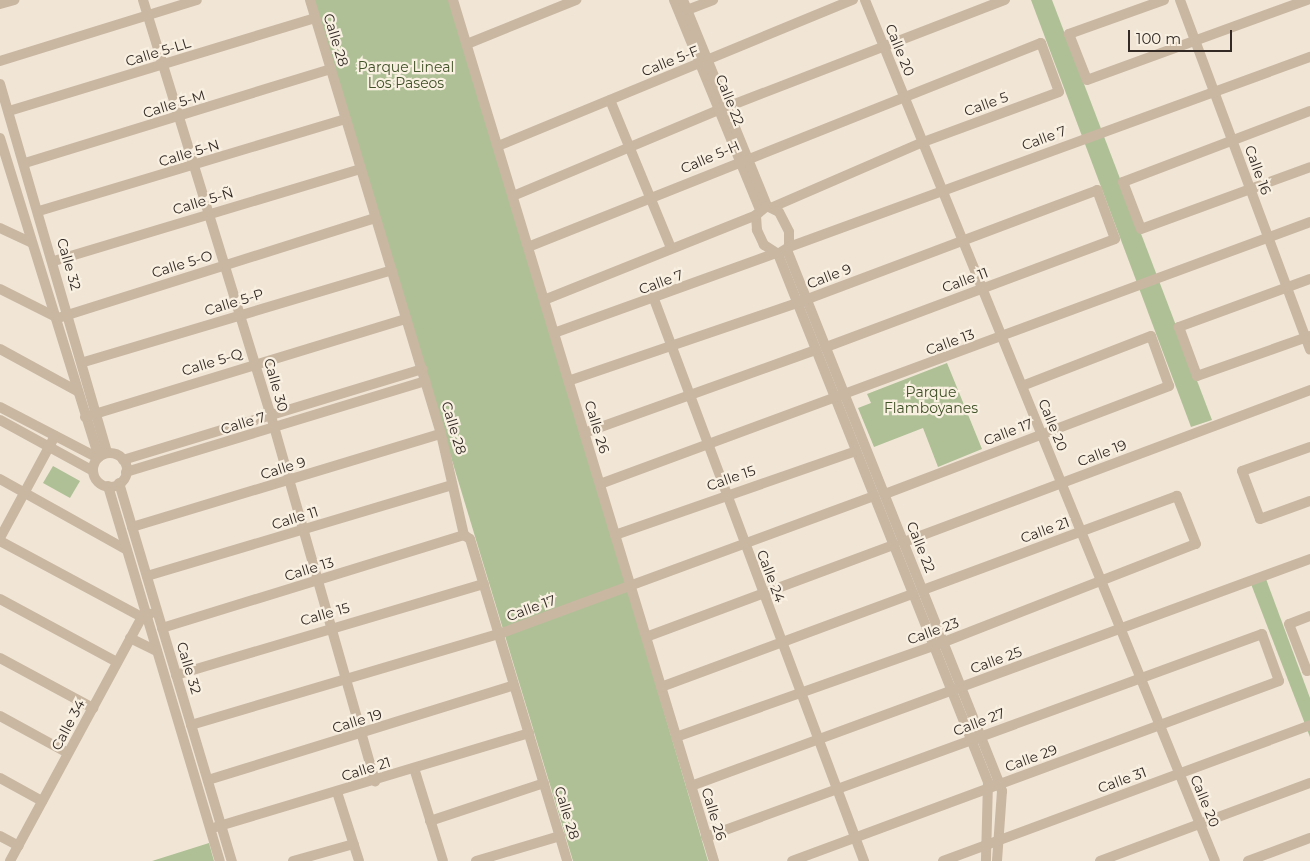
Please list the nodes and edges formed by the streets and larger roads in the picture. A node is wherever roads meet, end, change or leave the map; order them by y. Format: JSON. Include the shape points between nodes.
{"nodes":[{"id":1,"x":14,"y":0,"type":"edge"},
{"id":2,"x":143,"y":0,"type":"edge"},
{"id":3,"x":197,"y":0,"type":"edge"},
{"id":4,"x":310,"y":0,"type":"edge"},
{"id":5,"x":454,"y":0,"type":"edge"},
{"id":6,"x":576,"y":0,"type":"edge"},
{"id":7,"x":674,"y":0,"type":"edge"},
{"id":8,"x":683,"y":0,"type":"edge"},
{"id":9,"x":713,"y":0,"type":"edge"},
{"id":10,"x":854,"y":0,"type":"edge"},
{"id":11,"x":865,"y":0,"type":"edge"},
{"id":12,"x":1005,"y":0,"type":"edge"},
{"id":13,"x":1164,"y":0,"type":"edge"},
{"id":14,"x":1180,"y":0,"type":"edge"},
{"id":15,"x":1308,"y":0,"type":"edge"},
{"id":16,"x":0,"y":4,"type":"edge"},
{"id":17,"x":688,"y":10,"type":"junction"},
{"id":18,"x":147,"y":15,"type":"junction"},
{"id":19,"x":315,"y":18,"type":"junction"},
{"id":20,"x":1195,"y":41,"type":"junction"},
{"id":21,"x":1041,"y":43,"type":"joint"},
{"id":22,"x":467,"y":44,"type":"junction"},
{"id":23,"x":883,"y":45,"type":"junction"},
{"id":24,"x":1310,"y":57,"type":"edge"},
{"id":25,"x":0,"y":61,"type":"edge"},
{"id":26,"x":704,"y":62,"type":"junction"},
{"id":27,"x":165,"y":64,"type":"junction"},
{"id":28,"x":331,"y":70,"type":"junction"},
{"id":29,"x":1,"y":88,"type":"edge"},
{"id":30,"x":1214,"y":90,"type":"junction"},
{"id":31,"x":903,"y":94,"type":"junction"},
{"id":32,"x":610,"y":100,"type":"junction"},
{"id":33,"x":723,"y":108,"type":"junction"},
{"id":34,"x":9,"y":111,"type":"junction"},
{"id":35,"x":1310,"y":111,"type":"edge"},
{"id":36,"x":181,"y":116,"type":"junction"},
{"id":37,"x":346,"y":119,"type":"junction"},
{"id":38,"x":0,"y":138,"type":"edge"},
{"id":39,"x":1233,"y":141,"type":"junction"},
{"id":40,"x":922,"y":142,"type":"junction"},
{"id":41,"x":498,"y":146,"type":"junction"},
{"id":42,"x":630,"y":147,"type":"junction"},
{"id":43,"x":743,"y":158,"type":"junction"},
{"id":44,"x":25,"y":163,"type":"junction"},
{"id":45,"x":195,"y":165,"type":"junction"},
{"id":46,"x":1310,"y":167,"type":"edge"},
{"id":47,"x":361,"y":169,"type":"junction"},
{"id":48,"x":1250,"y":189,"type":"junction"},
{"id":49,"x":942,"y":190,"type":"junction"},
{"id":50,"x":513,"y":196,"type":"junction"},
{"id":51,"x":650,"y":198,"type":"junction"},
{"id":52,"x":764,"y":209,"type":"junction"},
{"id":53,"x":39,"y":211,"type":"junction"},
{"id":54,"x":210,"y":213,"type":"junction"},
{"id":55,"x":376,"y":218,"type":"junction"},
{"id":56,"x":1310,"y":222,"type":"edge"},
{"id":57,"x":0,"y":228,"type":"edge"},
{"id":58,"x":1268,"y":238,"type":"junction"},
{"id":59,"x":962,"y":240,"type":"junction"},
{"id":60,"x":1114,"y":240,"type":"joint"},
{"id":61,"x":32,"y":243,"type":"junction"},
{"id":62,"x":528,"y":247,"type":"junction"},
{"id":63,"x":671,"y":248,"type":"junction"},
{"id":64,"x":782,"y":251,"type":"junction"},
{"id":65,"x":54,"y":262,"type":"junction"},
{"id":66,"x":226,"y":265,"type":"junction"},
{"id":67,"x":392,"y":270,"type":"junction"},
{"id":68,"x":1310,"y":278,"type":"edge"},
{"id":69,"x":1287,"y":287,"type":"junction"},
{"id":70,"x":0,"y":289,"type":"edge"},
{"id":71,"x":982,"y":289,"type":"junction"},
{"id":72,"x":654,"y":299,"type":"junction"},
{"id":73,"x":544,"y":300,"type":"junction"},
{"id":74,"x":802,"y":301,"type":"junction"},
{"id":75,"x":69,"y":312,"type":"junction"},
{"id":76,"x":240,"y":314,"type":"junction"},
{"id":77,"x":58,"y":318,"type":"junction"},
{"id":78,"x":406,"y":319,"type":"junction"},
{"id":79,"x":554,"y":333,"type":"junction"},
{"id":80,"x":1002,"y":337,"type":"junction"},
{"id":81,"x":1308,"y":337,"type":"edge"},
{"id":82,"x":672,"y":346,"type":"junction"},
{"id":83,"x":0,"y":349,"type":"edge"},
{"id":84,"x":821,"y":349,"type":"junction"},
{"id":85,"x":1310,"y":350,"type":"edge"},
{"id":86,"x":84,"y":362,"type":"junction"},
{"id":87,"x":255,"y":363,"type":"junction"},
{"id":88,"x":422,"y":369,"type":"junction"},
{"id":89,"x":425,"y":381,"type":"junction"},
{"id":90,"x":568,"y":381,"type":"junction"},
{"id":91,"x":1022,"y":386,"type":"junction"},
{"id":92,"x":1310,"y":390,"type":"edge"},
{"id":93,"x":77,"y":391,"type":"junction"},
{"id":94,"x":690,"y":395,"type":"junction"},
{"id":95,"x":840,"y":396,"type":"junction"},
{"id":96,"x":0,"y":407,"type":"edge"},
{"id":97,"x":97,"y":412,"type":"junction"},
{"id":98,"x":271,"y":416,"type":"junction"},
{"id":99,"x":85,"y":417,"type":"junction"},
{"id":100,"x":0,"y":420,"type":"edge"},
{"id":101,"x":274,"y":428,"type":"junction"},
{"id":102,"x":584,"y":433,"type":"junction"},
{"id":103,"x":441,"y":434,"type":"junction"},
{"id":104,"x":1041,"y":434,"type":"junction"},
{"id":105,"x":55,"y":436,"type":"junction"},
{"id":106,"x":708,"y":444,"type":"junction"},
{"id":107,"x":50,"y":446,"type":"junction"},
{"id":108,"x":1310,"y":447,"type":"edge"},
{"id":109,"x":856,"y":451,"type":"junction"},
{"id":110,"x":101,"y":456,"type":"junction"},
{"id":111,"x":123,"y":460,"type":"junction"},
{"id":112,"x":93,"y":471,"type":"junction"},
{"id":113,"x":126,"y":472,"type":"junction"},
{"id":114,"x":0,"y":479,"type":"edge"},
{"id":115,"x":290,"y":480,"type":"junction"},
{"id":116,"x":1061,"y":483,"type":"junction"},
{"id":117,"x":119,"y":484,"type":"junction"},
{"id":118,"x":600,"y":484,"type":"junction"},
{"id":119,"x":108,"y":486,"type":"junction"},
{"id":120,"x":452,"y":486,"type":"junction"},
{"id":121,"x":25,"y":492,"type":"junction"},
{"id":122,"x":726,"y":494,"type":"junction"},
{"id":123,"x":879,"y":495,"type":"junction"},
{"id":124,"x":1310,"y":501,"type":"edge"},
{"id":125,"x":132,"y":526,"type":"junction"},
{"id":126,"x":301,"y":531,"type":"junction"},
{"id":127,"x":1081,"y":532,"type":"junction"},
{"id":128,"x":464,"y":535,"type":"junction"},
{"id":129,"x":615,"y":535,"type":"junction"},
{"id":130,"x":0,"y":540,"type":"edge"},
{"id":131,"x":744,"y":544,"type":"junction"},
{"id":132,"x":899,"y":544,"type":"junction"},
{"id":133,"x":1196,"y":544,"type":"joint"},
{"id":134,"x":127,"y":550,"type":"junction"},
{"id":135,"x":1310,"y":558,"type":"edge"},
{"id":136,"x":146,"y":576,"type":"junction"},
{"id":137,"x":317,"y":581,"type":"junction"},
{"id":138,"x":1101,"y":581,"type":"junction"},
{"id":139,"x":484,"y":584,"type":"junction"},
{"id":140,"x":630,"y":586,"type":"junction"},
{"id":141,"x":918,"y":592,"type":"junction"},
{"id":142,"x":764,"y":594,"type":"junction"},
{"id":143,"x":0,"y":599,"type":"edge"},
{"id":144,"x":157,"y":612,"type":"junction"},
{"id":145,"x":144,"y":616,"type":"junction"},
{"id":146,"x":1310,"y":616,"type":"edge"},
{"id":147,"x":329,"y":627,"type":"junction"},
{"id":148,"x":162,"y":628,"type":"junction"},
{"id":149,"x":1120,"y":628,"type":"junction"},
{"id":150,"x":499,"y":634,"type":"junction"},
{"id":151,"x":646,"y":637,"type":"junction"},
{"id":152,"x":130,"y":638,"type":"junction"},
{"id":153,"x":944,"y":642,"type":"junction"},
{"id":154,"x":781,"y":643,"type":"junction"},
{"id":155,"x":934,"y":645,"type":"junction"},
{"id":156,"x":157,"y":651,"type":"junction"},
{"id":157,"x":0,"y":658,"type":"edge"},
{"id":158,"x":117,"y":662,"type":"junction"},
{"id":159,"x":1308,"y":670,"type":"edge"},
{"id":160,"x":176,"y":674,"type":"junction"},
{"id":161,"x":1139,"y":677,"type":"junction"},
{"id":162,"x":1279,"y":681,"type":"joint"},
{"id":163,"x":346,"y":682,"type":"junction"},
{"id":164,"x":514,"y":685,"type":"junction"},
{"id":165,"x":661,"y":687,"type":"junction"},
{"id":166,"x":962,"y":687,"type":"junction"},
{"id":167,"x":952,"y":691,"type":"junction"},
{"id":168,"x":800,"y":693,"type":"junction"},
{"id":169,"x":93,"y":708,"type":"junction"},
{"id":170,"x":0,"y":716,"type":"edge"},
{"id":171,"x":192,"y":725,"type":"junction"},
{"id":172,"x":1160,"y":725,"type":"junction"},
{"id":173,"x":1310,"y":725,"type":"edge"},
{"id":174,"x":529,"y":733,"type":"junction"},
{"id":175,"x":362,"y":734,"type":"junction"},
{"id":176,"x":982,"y":735,"type":"junction"},
{"id":177,"x":676,"y":737,"type":"junction"},
{"id":178,"x":971,"y":740,"type":"junction"},
{"id":179,"x":818,"y":741,"type":"junction"},
{"id":180,"x":68,"y":753,"type":"junction"},
{"id":181,"x":414,"y":768,"type":"junction"},
{"id":182,"x":1179,"y":774,"type":"junction"},
{"id":183,"x":0,"y":778,"type":"edge"},
{"id":184,"x":208,"y":780,"type":"junction"},
{"id":185,"x":375,"y":781,"type":"junction"},
{"id":186,"x":1310,"y":783,"type":"edge"},
{"id":187,"x":544,"y":784,"type":"junction"},
{"id":188,"x":1000,"y":784,"type":"junction"},
{"id":189,"x":691,"y":786,"type":"junction"},
{"id":190,"x":989,"y":788,"type":"junction"},
{"id":191,"x":837,"y":790,"type":"junction"},
{"id":192,"x":337,"y":792,"type":"junction"},
{"id":193,"x":42,"y":801,"type":"junction"},
{"id":194,"x":430,"y":821,"type":"junction"},
{"id":195,"x":1200,"y":824,"type":"junction"},
{"id":196,"x":222,"y":825,"type":"junction"},
{"id":197,"x":210,"y":828,"type":"junction"},
{"id":198,"x":0,"y":836,"type":"edge"},
{"id":199,"x":560,"y":836,"type":"junction"},
{"id":200,"x":706,"y":837,"type":"junction"},
{"id":201,"x":856,"y":838,"type":"junction"},
{"id":202,"x":1310,"y":838,"type":"edge"},
{"id":203,"x":999,"y":840,"type":"junction"},
{"id":204,"x":354,"y":844,"type":"junction"},
{"id":205,"x":987,"y":845,"type":"junction"},
{"id":206,"x":18,"y":846,"type":"junction"},
{"id":207,"x":10,"y":861,"type":"edge"},
{"id":208,"x":220,"y":861,"type":"edge"},
{"id":209,"x":232,"y":861,"type":"edge"},
{"id":210,"x":293,"y":861,"type":"edge"},
{"id":211,"x":359,"y":861,"type":"edge"},
{"id":212,"x":443,"y":861,"type":"edge"},
{"id":213,"x":476,"y":861,"type":"edge"},
{"id":214,"x":568,"y":861,"type":"edge"},
{"id":215,"x":714,"y":861,"type":"edge"},
{"id":216,"x":792,"y":861,"type":"edge"},
{"id":217,"x":864,"y":861,"type":"edge"},
{"id":218,"x":943,"y":861,"type":"edge"},
{"id":219,"x":986,"y":861,"type":"edge"},
{"id":220,"x":997,"y":861,"type":"edge"},
{"id":221,"x":1100,"y":861,"type":"edge"},
{"id":222,"x":1215,"y":861,"type":"edge"},
{"id":223,"x":1248,"y":861,"type":"edge"}],
"edges":[{"from":1,"to":16,"type":"street"},
{"from":2,"to":18,"type":"street","name":"Calle 30"},
{"from":3,"to":18,"type":"street"},
{"from":4,"to":19,"type":"street","name":"Calle 28"},
{"from":5,"to":22,"type":"street","name":"Calle 26"},
{"from":6,"to":22,"type":"street"},
{"from":7,"to":26,"type":"street","name":"Calle 22"},
{"from":8,"to":17,"type":"street","name":"Calle 22"},
{"from":9,"to":17,"type":"street"},
{"from":10,"to":26,"type":"street","name":"Calle 5-F"},
{"from":11,"to":23,"type":"street","name":"Calle 20"},
{"from":12,"to":23,"type":"street"},
{"from":13,"to":20,"type":"street","via":[[1069,34],[1087,80]]},
{"from":14,"to":20,"type":"street","name":"Calle 16"},
{"from":15,"to":20,"type":"street"},
{"from":17,"to":26,"type":"street","name":"Calle 22"},
{"from":18,"to":25,"type":"street"},
{"from":18,"to":27,"type":"street","name":"Calle 30"},
{"from":19,"to":27,"type":"street","name":"Calle 5-LL"},
{"from":19,"to":28,"type":"street","name":"Calle 28"},
{"from":20,"to":30,"type":"street","name":"Calle 16"},
{"from":21,"to":31,"type":"street","name":"Calle 5-H"},
{"from":21,"to":40,"type":"street","name":"Calle 5","via":[[1058,92]]},
{"from":22,"to":41,"type":"street","name":"Calle 26"},
{"from":23,"to":31,"type":"street","name":"Calle 20"},
{"from":23,"to":33,"type":"street"},
{"from":24,"to":30,"type":"street","name":"Calle 7"},
{"from":26,"to":32,"type":"street","name":"Calle 5-F"},
{"from":26,"to":33,"type":"street","name":"Calle 22"},
{"from":27,"to":34,"type":"street","name":"Calle 5-LL"},
{"from":27,"to":36,"type":"street","name":"Calle 30"},
{"from":28,"to":36,"type":"street","name":"Calle 5-M"},
{"from":28,"to":37,"type":"street","name":"Calle 28"},
{"from":29,"to":34,"type":"street","name":"Calle 32"},
{"from":30,"to":39,"type":"street","name":"Calle 16"},
{"from":30,"to":49,"type":"street","name":"Calle 7"},
{"from":31,"to":40,"type":"street","name":"Calle 20"},
{"from":31,"to":43,"type":"street","name":"Calle 5-H"},
{"from":32,"to":41,"type":"street","name":"Calle 5-F"},
{"from":32,"to":42,"type":"street"},
{"from":33,"to":42,"type":"street"},
{"from":33,"to":43,"type":"street","name":"Calle 22"},
{"from":34,"to":44,"type":"street","name":"Calle 32"},
{"from":35,"to":39,"type":"street"},
{"from":36,"to":44,"type":"street","name":"Calle 5-M"},
{"from":36,"to":45,"type":"street","name":"Calle 30"},
{"from":37,"to":45,"type":"street","name":"Calle 5-N"},
{"from":37,"to":47,"type":"street","name":"Calle 28"},
{"from":38,"to":61,"type":"street","name":"Calle 32"},
{"from":39,"to":48,"type":"street","name":"Calle 16"},
{"from":39,"to":48,"type":"street","via":[[1123,182],[1141,229]]},
{"from":40,"to":49,"type":"street","name":"Calle 20"},
{"from":40,"to":52,"type":"street","name":"Calle 5"},
{"from":41,"to":50,"type":"street","name":"Calle 26"},
{"from":42,"to":50,"type":"street"},
{"from":42,"to":51,"type":"street"},
{"from":43,"to":51,"type":"street","name":"Calle 5-H"},
{"from":43,"to":52,"type":"street","name":"Calle 22"},
{"from":44,"to":53,"type":"street","name":"Calle 32"},
{"from":45,"to":53,"type":"street","name":"Calle 5-N"},
{"from":45,"to":54,"type":"street","name":"Calle 30"},
{"from":46,"to":48,"type":"street"},
{"from":47,"to":54,"type":"street","name":"Calle 5-Ñ"},
{"from":47,"to":55,"type":"street","name":"Calle 28"},
{"from":48,"to":58,"type":"street","name":"Calle 16"},
{"from":49,"to":59,"type":"street","name":"Calle 20"},
{"from":49,"to":64,"type":"street","name":"Calle 7"},
{"from":50,"to":62,"type":"street","name":"Calle 26"},
{"from":51,"to":62,"type":"street","name":"Calle 5-H"},
{"from":51,"to":63,"type":"street"},
{"from":52,"to":63,"type":"street","name":"Calle 5"},
{"from":52,"to":64,"type":"street","via":[[786,224]]},
{"from":52,"to":64,"type":"street","via":[[760,237]]},
{"from":53,"to":65,"type":"street","name":"Calle 32"},
{"from":54,"to":65,"type":"street","name":"Calle 5-Ñ"},
{"from":54,"to":66,"type":"street","name":"Calle 30"},
{"from":55,"to":66,"type":"street","name":"Calle 5-O"},
{"from":55,"to":67,"type":"street","name":"Calle 28"},
{"from":56,"to":58,"type":"street","name":"Calle 13"},
{"from":57,"to":61,"type":"street"},
{"from":58,"to":69,"type":"street","name":"Calle 16"},
{"from":58,"to":80,"type":"street","name":"Calle 13"},
{"from":59,"to":60,"type":"street","name":"Calle 9","via":[[1097,190]]},
{"from":59,"to":71,"type":"street","name":"Calle 20"},
{"from":59,"to":74,"type":"street","name":"Calle 9"},
{"from":60,"to":71,"type":"street","name":"Calle 11"},
{"from":61,"to":77,"type":"street","name":"Calle 32"},
{"from":62,"to":73,"type":"street","name":"Calle 26"},
{"from":63,"to":73,"type":"street","name":"Calle 5"},
{"from":64,"to":72,"type":"street","name":"Calle 7"},
{"from":64,"to":74,"type":"street","name":"Calle 22"},
{"from":65,"to":75,"type":"street","name":"Calle 32"},
{"from":66,"to":75,"type":"street","name":"Calle 5-O"},
{"from":66,"to":76,"type":"street","name":"Calle 30"},
{"from":67,"to":76,"type":"street","name":"Calle 5-P"},
{"from":67,"to":78,"type":"street","name":"Calle 28"},
{"from":68,"to":69,"type":"street"},
{"from":69,"to":81,"type":"street","name":"Calle 16"},
{"from":69,"to":81,"type":"street","via":[[1179,327],[1197,376]]},
{"from":70,"to":77,"type":"street"},
{"from":71,"to":80,"type":"street","name":"Calle 20"},
{"from":71,"to":84,"type":"street","name":"Calle 11"},
{"from":72,"to":79,"type":"street","name":"Calle 7"},
{"from":72,"to":82,"type":"street","name":"Calle 24"},
{"from":73,"to":79,"type":"street","name":"Calle 26"},
{"from":74,"to":82,"type":"street","name":"Calle 9"},
{"from":74,"to":84,"type":"street","name":"Calle 22"},
{"from":75,"to":77,"type":"street","name":"Calle 5-O"},
{"from":75,"to":86,"type":"street","name":"Calle 32"},
{"from":76,"to":86,"type":"street","name":"Calle 5-P"},
{"from":76,"to":87,"type":"street","name":"Calle 30"},
{"from":77,"to":93,"type":"street","name":"Calle 32"},
{"from":78,"to":87,"type":"street","name":"Calle 5-Q"},
{"from":78,"to":88,"type":"street","name":"Calle 28"},
{"from":79,"to":90,"type":"street","name":"Calle 26"},
{"from":80,"to":91,"type":"street","name":"Calle 20"},
{"from":80,"to":95,"type":"street","name":"Calle 13"},
{"from":81,"to":85,"type":"street","name":"Calle 16"},
{"from":82,"to":90,"type":"street","name":"Calle 9"},
{"from":82,"to":94,"type":"street","name":"Calle 24"},
{"from":83,"to":93,"type":"street"},
{"from":84,"to":94,"type":"street","name":"Calle 11"},
{"from":84,"to":95,"type":"street","name":"Calle 22"},
{"from":86,"to":97,"type":"street","name":"Calle 32"},
{"from":87,"to":97,"type":"street","name":"Calle 5-Q"},
{"from":87,"to":98,"type":"street","name":"Calle 30"},
{"from":88,"to":89,"type":"street","name":"Calle 28"},
{"from":88,"to":98,"type":"street","name":"Calle 7"},
{"from":89,"to":101,"type":"street","name":"Calle 7"},
{"from":89,"to":103,"type":"street","name":"Calle 28"},
{"from":90,"to":102,"type":"street","name":"Calle 26"},
{"from":91,"to":104,"type":"street","name":"Calle 20"},
{"from":91,"to":104,"type":"street","name":"Calle 17","via":[[1151,336],[1169,386]]},
{"from":92,"to":116,"type":"street","name":"Calle 19"},
{"from":93,"to":99,"type":"street","name":"Calle 32"},
{"from":94,"to":102,"type":"street","name":"Calle 11"},
{"from":94,"to":106,"type":"street","name":"Calle 24"},
{"from":95,"to":106,"type":"street","name":"Calle 13"},
{"from":95,"to":109,"type":"street","name":"Calle 22"},
{"from":95,"to":123,"type":"street","name":"Calle 22"},
{"from":96,"to":105,"type":"street"},
{"from":97,"to":99,"type":"street","name":"Calle 5-Q"},
{"from":97,"to":110,"type":"street","name":"Calle 32"},
{"from":98,"to":101,"type":"street","name":"Calle 30"},
{"from":98,"to":111,"type":"street","name":"Calle 7"},
{"from":99,"to":110,"type":"street","name":"Calle 32"},
{"from":100,"to":107,"type":"street"},
{"from":101,"to":113,"type":"street","name":"Calle 7"},
{"from":101,"to":115,"type":"street","name":"Calle 30"},
{"from":102,"to":118,"type":"street","name":"Calle 26"},
{"from":103,"to":115,"type":"street","name":"Calle 9"},
{"from":103,"to":120,"type":"street","name":"Calle 28","via":[[455,481]]},
{"from":104,"to":116,"type":"street","name":"Calle 20"},
{"from":104,"to":123,"type":"street","name":"Calle 17"},
{"from":105,"to":107,"type":"street"},
{"from":105,"to":110,"type":"street"},
{"from":106,"to":118,"type":"street","name":"Calle 13"},
{"from":106,"to":122,"type":"street","name":"Calle 24"},
{"from":107,"to":112,"type":"street"},
{"from":107,"to":121,"type":"street"},
{"from":108,"to":124,"type":"street","via":[[1242,471],[1260,520]]},
{"from":109,"to":122,"type":"street","name":"Calle 15"},
{"from":109,"to":123,"type":"street","name":"Calle 22"},
{"from":110,"to":111,"type":"street"},
{"from":110,"to":112,"type":"street"},
{"from":111,"to":113,"type":"street"},
{"from":112,"to":119,"type":"street","via":[[97,481]]},
{"from":113,"to":117,"type":"street"},
{"from":114,"to":121,"type":"street"},
{"from":115,"to":125,"type":"street","name":"Calle 9"},
{"from":115,"to":126,"type":"street","name":"Calle 30"},
{"from":116,"to":127,"type":"street","name":"Calle 20"},
{"from":116,"to":132,"type":"street","name":"Calle 19"},
{"from":117,"to":119,"type":"street"},
{"from":117,"to":125,"type":"street","name":"Calle 32"},
{"from":118,"to":129,"type":"street","name":"Calle 26"},
{"from":119,"to":134,"type":"street","name":"Calle 32"},
{"from":120,"to":126,"type":"street","name":"Calle 11"},
{"from":120,"to":128,"type":"street","name":"Calle 28"},
{"from":121,"to":130,"type":"street"},
{"from":121,"to":134,"type":"street"},
{"from":122,"to":129,"type":"street","name":"Calle 15"},
{"from":122,"to":131,"type":"street","name":"Calle 24"},
{"from":123,"to":131,"type":"street","name":"Calle 17"},
{"from":123,"to":132,"type":"street","name":"Calle 22"},
{"from":125,"to":136,"type":"street","name":"Calle 32"},
{"from":126,"to":136,"type":"street","name":"Calle 11"},
{"from":126,"to":137,"type":"street","name":"Calle 30"},
{"from":127,"to":133,"type":"street","name":"Calle 21","via":[[1177,496]]},
{"from":127,"to":138,"type":"street","name":"Calle 20"},
{"from":127,"to":141,"type":"street","name":"Calle 21"},
{"from":128,"to":137,"type":"street","name":"Calle 13"},
{"from":128,"to":139,"type":"street","name":"Calle 28","via":[[470,540]]},
{"from":129,"to":140,"type":"street","name":"Calle 26"},
{"from":130,"to":145,"type":"street"},
{"from":131,"to":140,"type":"street","name":"Calle 17"},
{"from":131,"to":142,"type":"street","name":"Calle 24"},
{"from":132,"to":141,"type":"street","name":"Calle 22"},
{"from":132,"to":142,"type":"street","name":"Calle 19"},
{"from":133,"to":138,"type":"street","name":"Calle 23"},
{"from":134,"to":145,"type":"street","name":"Calle 32"},
{"from":135,"to":149,"type":"street","name":"Calle 25"},
{"from":136,"to":144,"type":"street","name":"Calle 32"},
{"from":137,"to":147,"type":"street","name":"Calle 30"},
{"from":137,"to":148,"type":"street","name":"Calle 13"},
{"from":138,"to":149,"type":"street","name":"Calle 20"},
{"from":138,"to":153,"type":"street","name":"Calle 23"},
{"from":139,"to":147,"type":"street","name":"Calle 15"},
{"from":139,"to":150,"type":"street","name":"Calle 28"},
{"from":140,"to":150,"type":"street","name":"Calle 17"},
{"from":140,"to":151,"type":"street","name":"Calle 26"},
{"from":141,"to":153,"type":"street","name":"Calle 22"},
{"from":141,"to":154,"type":"street","name":"Calle 21"},
{"from":141,"to":155,"type":"street","name":"Calle 22"},
{"from":142,"to":151,"type":"street","name":"Calle 19"},
{"from":142,"to":154,"type":"street","name":"Calle 24"},
{"from":143,"to":158,"type":"street"},
{"from":144,"to":145,"type":"street"},
{"from":144,"to":148,"type":"street","name":"Calle 32"},
{"from":145,"to":152,"type":"street","name":"Calle 34"},
{"from":145,"to":156,"type":"street","name":"Calle 32"},
{"from":146,"to":159,"type":"street","via":[[1289,624]]},
{"from":147,"to":160,"type":"street","name":"Calle 15"},
{"from":147,"to":163,"type":"street","name":"Calle 30"},
{"from":148,"to":160,"type":"street","name":"Calle 32"},
{"from":149,"to":161,"type":"street","name":"Calle 20"},
{"from":149,"to":166,"type":"street","name":"Calle 25"},
{"from":150,"to":163,"type":"street","name":"Calle 17"},
{"from":150,"to":164,"type":"street","name":"Calle 28"},
{"from":151,"to":165,"type":"street","name":"Calle 26"},
{"from":152,"to":156,"type":"street"},
{"from":152,"to":158,"type":"street","name":"Calle 34"},
{"from":153,"to":155,"type":"street","name":"Calle 23"},
{"from":153,"to":166,"type":"street","name":"Calle 22"},
{"from":154,"to":165,"type":"street","name":"Calle 21"},
{"from":154,"to":168,"type":"street","name":"Calle 24"},
{"from":155,"to":167,"type":"street","name":"Calle 22"},
{"from":155,"to":168,"type":"street","name":"Calle 23"},
{"from":156,"to":197,"type":"street","name":"Calle 32"},
{"from":157,"to":169,"type":"street"},
{"from":158,"to":169,"type":"street","name":"Calle 34"},
{"from":160,"to":171,"type":"street","name":"Calle 32"},
{"from":161,"to":162,"type":"street","name":"Calle 27","via":[[1262,634]]},
{"from":161,"to":172,"type":"street","name":"Calle 20"},
{"from":161,"to":176,"type":"street","name":"Calle 27"},
{"from":162,"to":172,"type":"street","name":"Calle 29"},
{"from":163,"to":171,"type":"street","name":"Calle 17"},
{"from":163,"to":175,"type":"street","name":"Calle 30"},
{"from":164,"to":174,"type":"street","name":"Calle 28"},
{"from":164,"to":175,"type":"street","name":"Calle 19"},
{"from":165,"to":177,"type":"street","name":"Calle 26"},
{"from":166,"to":167,"type":"street","name":"Calle 25"},
{"from":166,"to":176,"type":"street","name":"Calle 22"},
{"from":167,"to":178,"type":"street","name":"Calle 22"},
{"from":167,"to":179,"type":"street","name":"Calle 25"},
{"from":168,"to":177,"type":"street","name":"Calle 23"},
{"from":168,"to":179,"type":"street","name":"Calle 24"},
{"from":169,"to":180,"type":"street","name":"Calle 34"},
{"from":170,"to":180,"type":"street"},
{"from":171,"to":184,"type":"street","name":"Calle 32"},
{"from":172,"to":182,"type":"street","name":"Calle 20"},
{"from":172,"to":188,"type":"street","name":"Calle 29"},
{"from":173,"to":182,"type":"street","name":"Calle 31"},
{"from":174,"to":181,"type":"street","name":"Calle 21"},
{"from":174,"to":187,"type":"street","name":"Calle 28"},
{"from":175,"to":184,"type":"street","name":"Calle 19"},
{"from":175,"to":185,"type":"street","name":"Calle 30"},
{"from":176,"to":178,"type":"street","name":"Calle 27"},
{"from":176,"to":188,"type":"street","name":"Calle 22"},
{"from":177,"to":189,"type":"street","name":"Calle 26"},
{"from":178,"to":190,"type":"street","name":"Calle 22"},
{"from":178,"to":191,"type":"street","name":"Calle 27"},
{"from":179,"to":189,"type":"street","name":"Calle 25"},
{"from":179,"to":191,"type":"street","name":"Calle 24"},
{"from":180,"to":193,"type":"street","name":"Calle 34"},
{"from":181,"to":185,"type":"street","name":"Calle 21"},
{"from":181,"to":194,"type":"street"},
{"from":182,"to":195,"type":"street","name":"Calle 20"},
{"from":182,"to":203,"type":"street","name":"Calle 31"},
{"from":183,"to":193,"type":"street"},
{"from":184,"to":196,"type":"street","name":"Calle 32"},
{"from":185,"to":192,"type":"street","name":"Calle 21"},
{"from":186,"to":195,"type":"street"},
{"from":187,"to":194,"type":"street"},
{"from":187,"to":199,"type":"street","name":"Calle 28"},
{"from":188,"to":190,"type":"street","name":"Calle 29"},
{"from":188,"to":203,"type":"street","name":"Calle 22"},
{"from":189,"to":200,"type":"street","name":"Calle 26"},
{"from":190,"to":201,"type":"street","name":"Calle 29"},
{"from":190,"to":205,"type":"street","name":"Calle 22"},
{"from":191,"to":200,"type":"street","name":"Calle 27"},
{"from":191,"to":201,"type":"street","name":"Calle 24"},
{"from":192,"to":196,"type":"street","name":"Calle 21"},
{"from":192,"to":204,"type":"street"},
{"from":193,"to":206,"type":"street","name":"Calle 34"},
{"from":194,"to":212,"type":"street"},
{"from":195,"to":221,"type":"street"},
{"from":195,"to":222,"type":"street","name":"Calle 20"},
{"from":196,"to":197,"type":"street","name":"Calle 21"},
{"from":196,"to":209,"type":"street","name":"Calle 32"},
{"from":197,"to":208,"type":"street","name":"Calle 32"},
{"from":198,"to":206,"type":"street"},
{"from":199,"to":213,"type":"street"},
{"from":199,"to":214,"type":"street","name":"Calle 28"},
{"from":200,"to":215,"type":"street","name":"Calle 26"},
{"from":201,"to":216,"type":"street","name":"Calle 29"},
{"from":201,"to":217,"type":"street","name":"Calle 24"},
{"from":202,"to":223,"type":"street"},
{"from":203,"to":205,"type":"street","name":"Calle 31"},
{"from":203,"to":220,"type":"street","name":"Calle 22"},
{"from":204,"to":210,"type":"street"},
{"from":204,"to":211,"type":"street"},
{"from":205,"to":218,"type":"street","name":"Calle 31"},
{"from":205,"to":219,"type":"street","name":"Calle 22"},
{"from":206,"to":207,"type":"street","name":"Calle 34"}]}
